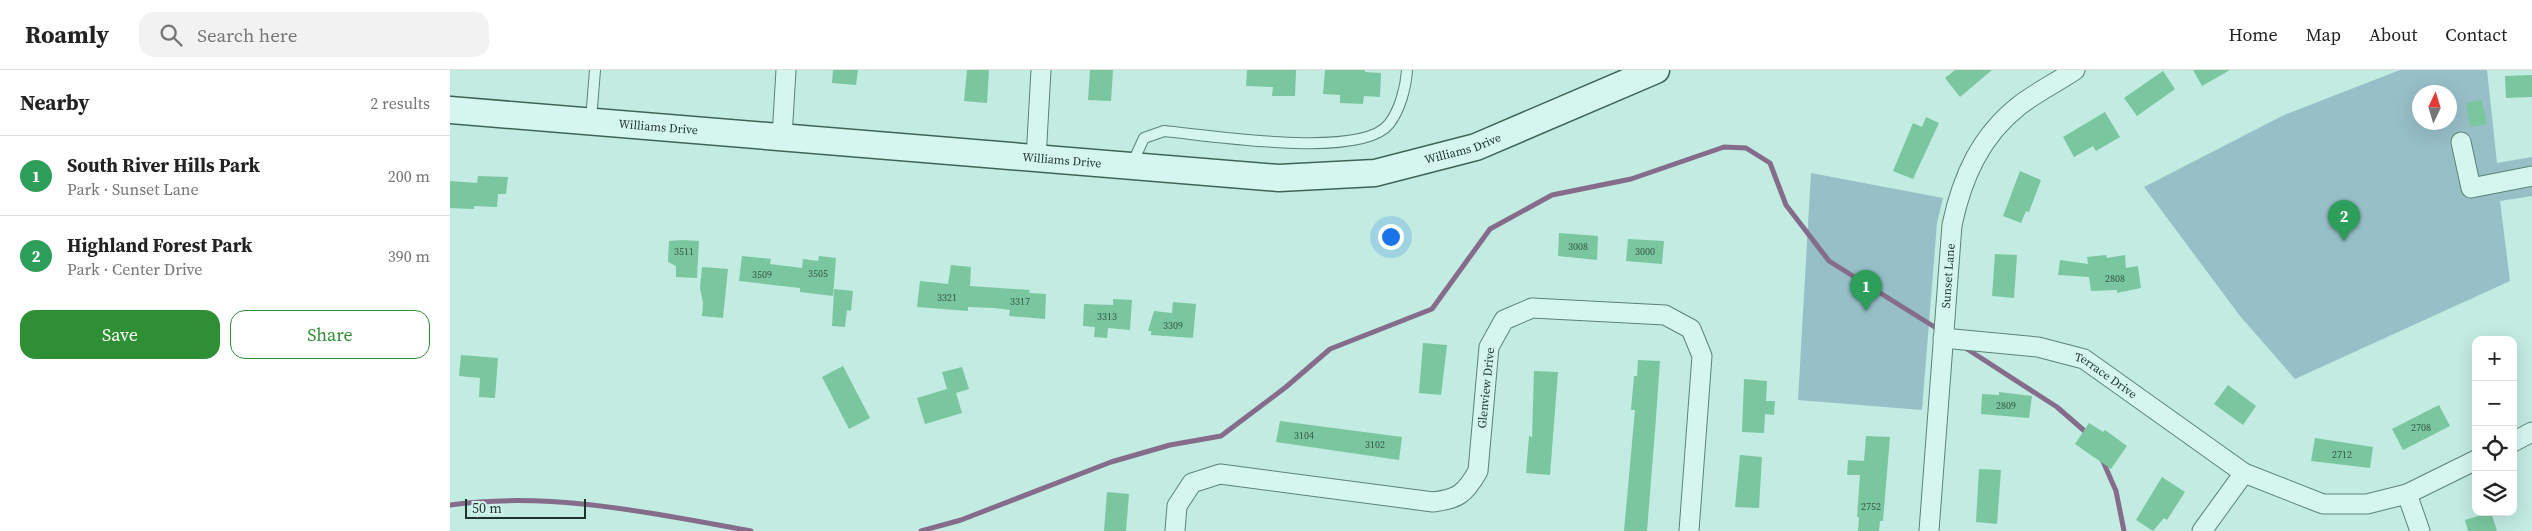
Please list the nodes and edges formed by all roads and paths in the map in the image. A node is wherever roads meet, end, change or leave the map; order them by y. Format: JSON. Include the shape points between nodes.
{"nodes":[{"id":1,"x":594,"y":70,"type":"edge"},
{"id":2,"x":786,"y":70,"type":"edge"},
{"id":3,"x":1040,"y":70,"type":"edge"},
{"id":4,"x":1407,"y":70,"type":"edge"},
{"id":5,"x":1656,"y":70,"type":"edge"},
{"id":6,"x":2075,"y":70,"type":"edge"},
{"id":7,"x":450,"y":110,"type":"edge"},
{"id":8,"x":591,"y":122,"type":"junction"},
{"id":9,"x":782,"y":137,"type":"junction"},
{"id":10,"x":2461,"y":142,"type":"dead end"},
{"id":11,"x":1036,"y":159,"type":"junction"},
{"id":12,"x":1131,"y":166,"type":"junction"},
{"id":13,"x":2532,"y":176,"type":"edge"},
{"id":14,"x":1943,"y":338,"type":"junction"},
{"id":15,"x":2532,"y":432,"type":"edge"},
{"id":16,"x":2517,"y":440,"type":"edge"},
{"id":17,"x":2472,"y":462,"type":"edge"},
{"id":18,"x":2244,"y":473,"type":"junction"},
{"id":19,"x":2407,"y":494,"type":"junction"},
{"id":20,"x":1174,"y":531,"type":"edge"},
{"id":21,"x":1689,"y":531,"type":"edge"},
{"id":22,"x":1929,"y":531,"type":"edge"},
{"id":23,"x":2202,"y":531,"type":"edge"},
{"id":24,"x":2420,"y":531,"type":"edge"}],
"edges":[{"from":1,"to":8,"type":"lane"},
{"from":2,"to":9,"type":"street"},
{"from":3,"to":11,"type":"street"},
{"from":4,"to":12,"type":"lane","via":[[1402,96],[1389,125],[1377,133],[1347,141],[1304,144],[1164,131],[1144,138]]},
{"from":5,"to":12,"type":"main road","name":"Williams Drive","via":[[1476,147],[1375,173],[1279,178]]},
{"from":6,"to":14,"type":"street","name":"Sunset Lane","via":[[2019,106],[1983,144],[1960,189],[1952,225]]},
{"from":7,"to":8,"type":"main road","name":"Williams Drive"},
{"from":8,"to":9,"type":"main road","name":"Williams Drive"},
{"from":9,"to":11,"type":"main road","name":"Williams Drive"},
{"from":10,"to":13,"type":"street","via":[[2471,188]]},
{"from":11,"to":12,"type":"main road","name":"Williams Drive"},
{"from":14,"to":18,"type":"street","name":"Terrace Drive","via":[[2038,347],[2084,359]]},
{"from":14,"to":22,"type":"street","name":"Sunset Lane"},
{"from":15,"to":16,"type":"street"},
{"from":17,"to":19,"type":"street","name":"Terrace Drive"},
{"from":18,"to":19,"type":"street","name":"Terrace Drive","via":[[2323,504],[2367,504]]},
{"from":18,"to":23,"type":"street"},
{"from":19,"to":24,"type":"street"},
{"from":20,"to":21,"type":"street","name":"Glenview Drive","via":[[1177,506],[1192,483],[1220,474],[1433,502],[1452,500],[1468,489],[1478,471],[1488,347],[1504,320],[1532,308],[1665,315],[1692,329],[1702,356]]}]}
